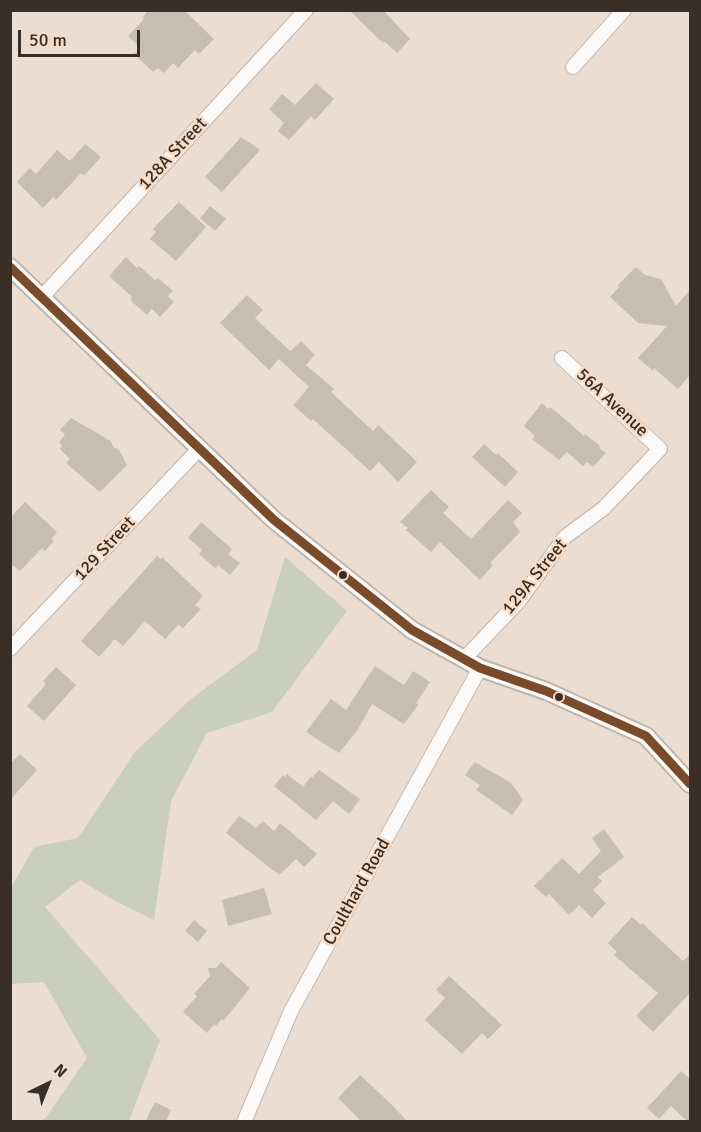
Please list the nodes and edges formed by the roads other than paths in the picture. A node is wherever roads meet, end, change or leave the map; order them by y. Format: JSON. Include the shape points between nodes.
{"nodes":[{"id":1,"x":306,"y":10,"type":"edge"},
{"id":2,"x":624,"y":10,"type":"edge"},
{"id":3,"x":573,"y":67,"type":"dead end"},
{"id":4,"x":10,"y":267,"type":"edge"},
{"id":5,"x":41,"y":298,"type":"junction"},
{"id":6,"x":562,"y":358,"type":"dead end"},
{"id":7,"x":199,"y":449,"type":"junction"},
{"id":8,"x":660,"y":449,"type":"joint"},
{"id":9,"x":10,"y":649,"type":"edge"},
{"id":10,"x":465,"y":658,"type":"junction"},
{"id":11,"x":480,"y":668,"type":"junction"},
{"id":12,"x":690,"y":784,"type":"edge"},
{"id":13,"x":244,"y":1122,"type":"edge"}],
"edges":[{"from":1,"to":5,"type":"street","name":"128A Street"},
{"from":2,"to":3,"type":"street"},
{"from":4,"to":5,"type":"street"},
{"from":5,"to":7,"type":"street"},
{"from":6,"to":8,"type":"street","name":"56A Avenue"},
{"from":7,"to":9,"type":"street","name":"129 Street"},
{"from":7,"to":10,"type":"street","via":[[274,520],[412,630]]},
{"from":8,"to":10,"type":"street","name":"129A Street","via":[[604,508],[565,537],[519,600]]},
{"from":10,"to":11,"type":"street"},
{"from":11,"to":12,"type":"street","via":[[546,691],[646,736]]},
{"from":11,"to":13,"type":"street","name":"Coulthard Road","via":[[291,1011]]}]}
